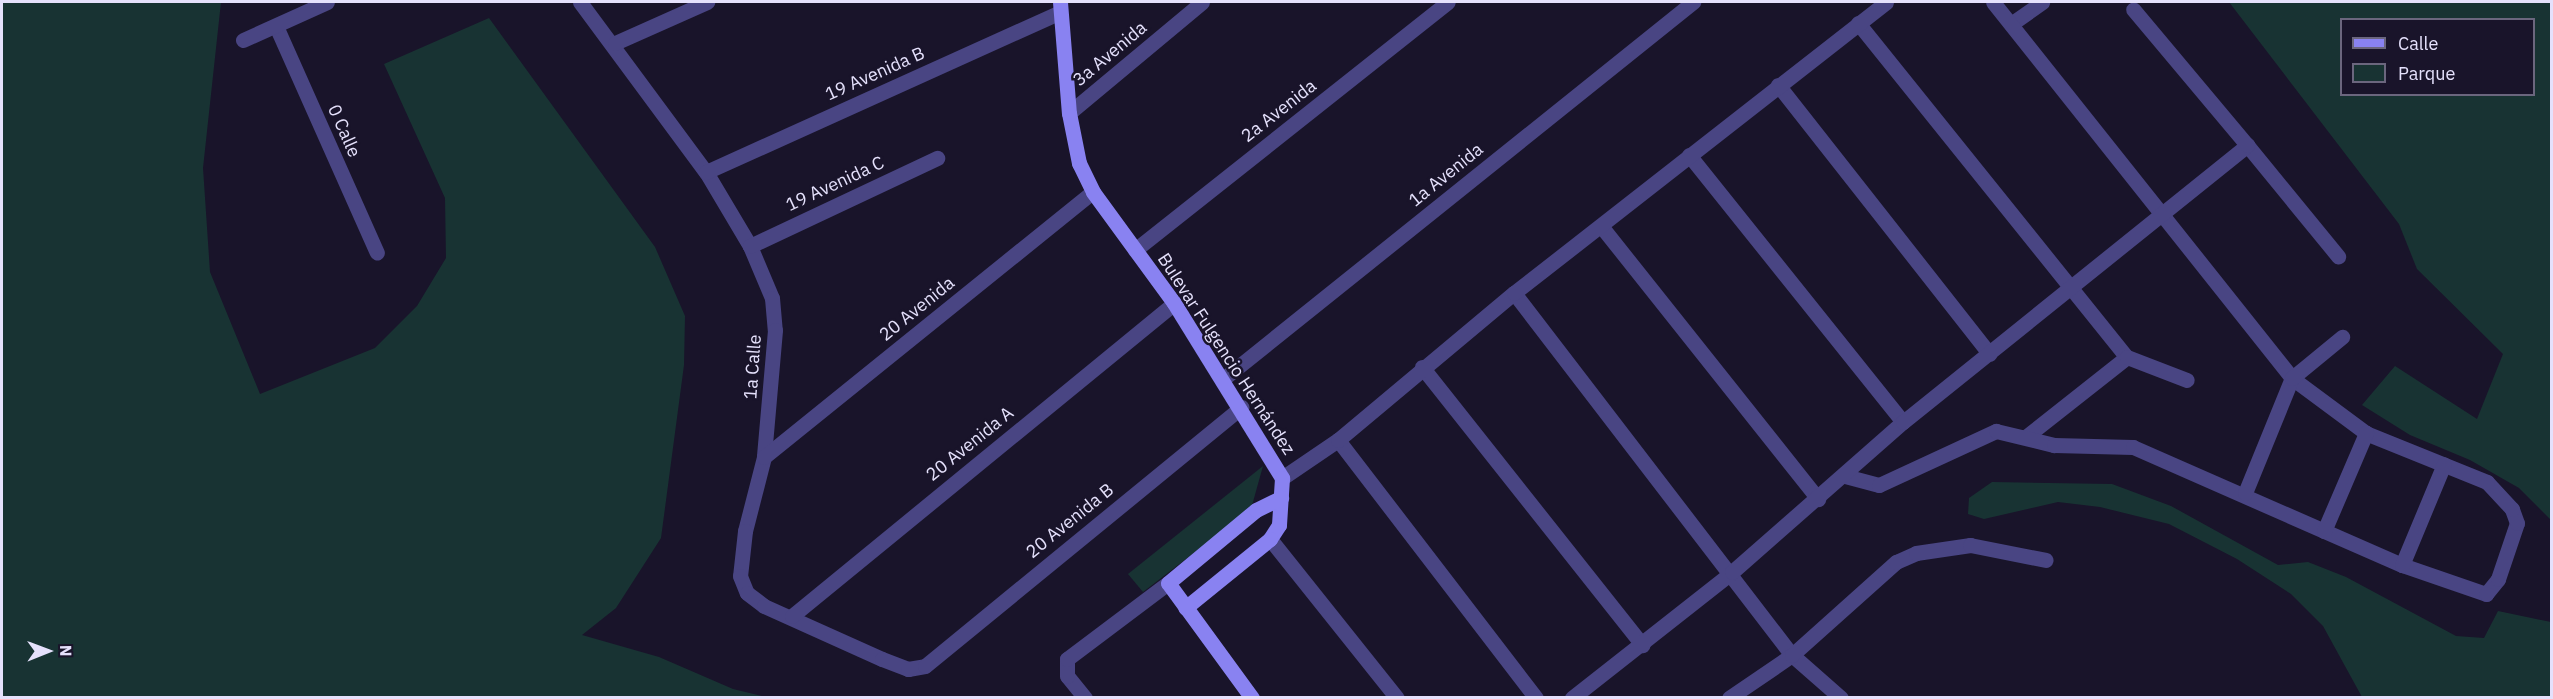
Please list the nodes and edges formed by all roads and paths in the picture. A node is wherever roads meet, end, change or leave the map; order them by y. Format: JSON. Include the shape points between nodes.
{"nodes":[{"id":1,"x":327,"y":2,"type":"edge"},
{"id":2,"x":580,"y":2,"type":"edge"},
{"id":3,"x":707,"y":2,"type":"edge"},
{"id":4,"x":1202,"y":2,"type":"edge"},
{"id":5,"x":1448,"y":2,"type":"edge"},
{"id":6,"x":1693,"y":2,"type":"edge"},
{"id":7,"x":1886,"y":2,"type":"edge"},
{"id":8,"x":1993,"y":2,"type":"edge"},
{"id":9,"x":2042,"y":2,"type":"edge"},
{"id":10,"x":1060,"y":7,"type":"edge"},
{"id":11,"x":2133,"y":9,"type":"dead end"},
{"id":12,"x":1858,"y":23,"type":"junction"},
{"id":13,"x":2011,"y":24,"type":"junction"},
{"id":14,"x":276,"y":26,"type":"junction"},
{"id":15,"x":243,"y":40,"type":"dead end"},
{"id":16,"x":615,"y":43,"type":"junction"},
{"id":17,"x":1778,"y":85,"type":"junction"},
{"id":18,"x":1069,"y":113,"type":"junction"},
{"id":19,"x":2247,"y":145,"type":"junction"},
{"id":20,"x":1689,"y":155,"type":"junction"},
{"id":21,"x":937,"y":158,"type":"dead end"},
{"id":22,"x":706,"y":172,"type":"junction"},
{"id":23,"x":1094,"y":192,"type":"junction"},
{"id":24,"x":2162,"y":214,"type":"junction"},
{"id":25,"x":1601,"y":226,"type":"junction"},
{"id":26,"x":750,"y":246,"type":"junction"},
{"id":27,"x":1135,"y":250,"type":"junction"},
{"id":28,"x":377,"y":253,"type":"dead end"},
{"id":29,"x":2338,"y":256,"type":"dead end"},
{"id":30,"x":2070,"y":289,"type":"junction"},
{"id":31,"x":1514,"y":293,"type":"junction"},
{"id":32,"x":1173,"y":303,"type":"junction"},
{"id":33,"x":2342,"y":338,"type":"dead end"},
{"id":34,"x":1990,"y":354,"type":"junction"},
{"id":35,"x":2127,"y":357,"type":"junction"},
{"id":36,"x":1422,"y":367,"type":"junction"},
{"id":37,"x":2292,"y":378,"type":"junction"},
{"id":38,"x":1223,"y":379,"type":"junction"},
{"id":39,"x":2187,"y":381,"type":"dead end"},
{"id":40,"x":1240,"y":407,"type":"junction"},
{"id":41,"x":1903,"y":422,"type":"junction"},
{"id":42,"x":2366,"y":433,"type":"junction"},
{"id":43,"x":2027,"y":436,"type":"junction"},
{"id":44,"x":1338,"y":440,"type":"junction"},
{"id":45,"x":764,"y":457,"type":"junction"},
{"id":46,"x":2444,"y":464,"type":"junction"},
{"id":47,"x":1845,"y":476,"type":"junction"},
{"id":48,"x":1282,"y":478,"type":"junction"},
{"id":49,"x":2245,"y":492,"type":"junction"},
{"id":50,"x":1281,"y":498,"type":"junction"},
{"id":51,"x":1818,"y":499,"type":"junction"},
{"id":52,"x":2324,"y":531,"type":"junction"},
{"id":53,"x":1270,"y":539,"type":"junction"},
{"id":54,"x":2046,"y":560,"type":"dead end"},
{"id":55,"x":2402,"y":566,"type":"junction"},
{"id":56,"x":1732,"y":572,"type":"junction"},
{"id":57,"x":1168,"y":583,"type":"junction"},
{"id":58,"x":1185,"y":608,"type":"junction"},
{"id":59,"x":792,"y":616,"type":"junction"},
{"id":60,"x":1642,"y":645,"type":"junction"},
{"id":61,"x":1792,"y":655,"type":"junction"},
{"id":62,"x":925,"y":666,"type":"joint"},
{"id":63,"x":1085,"y":698,"type":"edge"},
{"id":64,"x":1252,"y":698,"type":"edge"},
{"id":65,"x":1397,"y":698,"type":"edge"},
{"id":66,"x":1536,"y":698,"type":"edge"},
{"id":67,"x":1572,"y":698,"type":"edge"},
{"id":68,"x":1729,"y":698,"type":"edge"},
{"id":69,"x":1841,"y":698,"type":"edge"}],
"edges":[{"from":1,"to":14,"type":"street"},
{"from":2,"to":16,"type":"street","name":"1a Calle"},
{"from":3,"to":16,"type":"street"},
{"from":4,"to":18,"type":"street","name":"3a Avenida"},
{"from":5,"to":27,"type":"street","name":"2a Avenida"},
{"from":6,"to":38,"type":"street","name":"1a Avenida"},
{"from":7,"to":12,"type":"street"},
{"from":8,"to":13,"type":"street"},
{"from":9,"to":13,"type":"street"},
{"from":10,"to":18,"type":"street","name":"Bulevar Fulgencio Hernández"},
{"from":10,"to":22,"type":"street","name":"19 Avenida B"},
{"from":11,"to":19,"type":"street"},
{"from":12,"to":17,"type":"street"},
{"from":12,"to":30,"type":"street"},
{"from":13,"to":24,"type":"street"},
{"from":14,"to":15,"type":"street"},
{"from":14,"to":28,"type":"street","name":"0 Calle"},
{"from":16,"to":22,"type":"street","name":"1a Calle"},
{"from":17,"to":20,"type":"street"},
{"from":17,"to":34,"type":"street"},
{"from":18,"to":23,"type":"street","name":"Bulevar Fulgencio Hernández","via":[[1079,163]]},
{"from":19,"to":24,"type":"street"},
{"from":19,"to":29,"type":"street"},
{"from":20,"to":25,"type":"street"},
{"from":20,"to":41,"type":"street"},
{"from":21,"to":26,"type":"street","name":"19 Avenida C"},
{"from":22,"to":26,"type":"street","name":"1a Calle"},
{"from":23,"to":27,"type":"street","name":"Bulevar Fulgencio Hernández"},
{"from":23,"to":45,"type":"street","name":"20 Avenida"},
{"from":24,"to":30,"type":"street"},
{"from":24,"to":37,"type":"street"},
{"from":25,"to":31,"type":"street"},
{"from":25,"to":51,"type":"street"},
{"from":26,"to":45,"type":"street","name":"1a Calle","via":[[775,313]]},
{"from":27,"to":32,"type":"street","name":"Bulevar Fulgencio Hernández"},
{"from":30,"to":34,"type":"street"},
{"from":30,"to":35,"type":"street"},
{"from":31,"to":36,"type":"street"},
{"from":31,"to":56,"type":"street"},
{"from":32,"to":38,"type":"street","name":"Bulevar Fulgencio Hernández"},
{"from":32,"to":59,"type":"street","name":"20 Avenida A"},
{"from":33,"to":37,"type":"street"},
{"from":34,"to":41,"type":"street"},
{"from":35,"to":39,"type":"street"},
{"from":35,"to":43,"type":"street"},
{"from":36,"to":44,"type":"street"},
{"from":36,"to":60,"type":"street"},
{"from":37,"to":42,"type":"street"},
{"from":37,"to":49,"type":"street"},
{"from":38,"to":40,"type":"street","name":"Bulevar Fulgencio Hernández"},
{"from":40,"to":48,"type":"street","name":"Bulevar Fulgencio Hernández"},
{"from":40,"to":62,"type":"street","name":"20 Avenida B"},
{"from":41,"to":47,"type":"street"},
{"from":42,"to":46,"type":"street"},
{"from":42,"to":52,"type":"street"},
{"from":43,"to":47,"type":"street","via":[[2007,430],[1985,434],[1879,485],[1865,485]]},
{"from":43,"to":49,"type":"street","via":[[2054,445],[2144,449]]},
{"from":44,"to":48,"type":"street"},
{"from":44,"to":66,"type":"street"},
{"from":45,"to":59,"type":"street","name":"1a Calle","via":[[745,531],[740,576],[747,593]]},
{"from":46,"to":55,"type":"street"},
{"from":46,"to":55,"type":"street","via":[[2487,482],[2516,516],[2498,579],[2486,594]]},
{"from":47,"to":51,"type":"street"},
{"from":48,"to":50,"type":"street","name":"Bulevar Fulgencio Hernández"},
{"from":49,"to":52,"type":"street"},
{"from":50,"to":53,"type":"street","name":"Bulevar Fulgencio Hernández","via":[[1279,525]]},
{"from":50,"to":57,"type":"street","via":[[1256,510]]},
{"from":51,"to":56,"type":"street"},
{"from":52,"to":55,"type":"street"},
{"from":53,"to":58,"type":"street"},
{"from":53,"to":65,"type":"street"},
{"from":54,"to":61,"type":"street","via":[[1970,544],[1916,554],[1896,562]]},
{"from":56,"to":60,"type":"street"},
{"from":56,"to":61,"type":"street"},
{"from":57,"to":58,"type":"street"},
{"from":57,"to":63,"type":"street","via":[[1067,659],[1067,676]]},
{"from":58,"to":64,"type":"street"},
{"from":59,"to":62,"type":"street","name":"1a Calle","via":[[908,669]]},
{"from":60,"to":67,"type":"street"},
{"from":61,"to":68,"type":"street"},
{"from":61,"to":69,"type":"street"}]}
